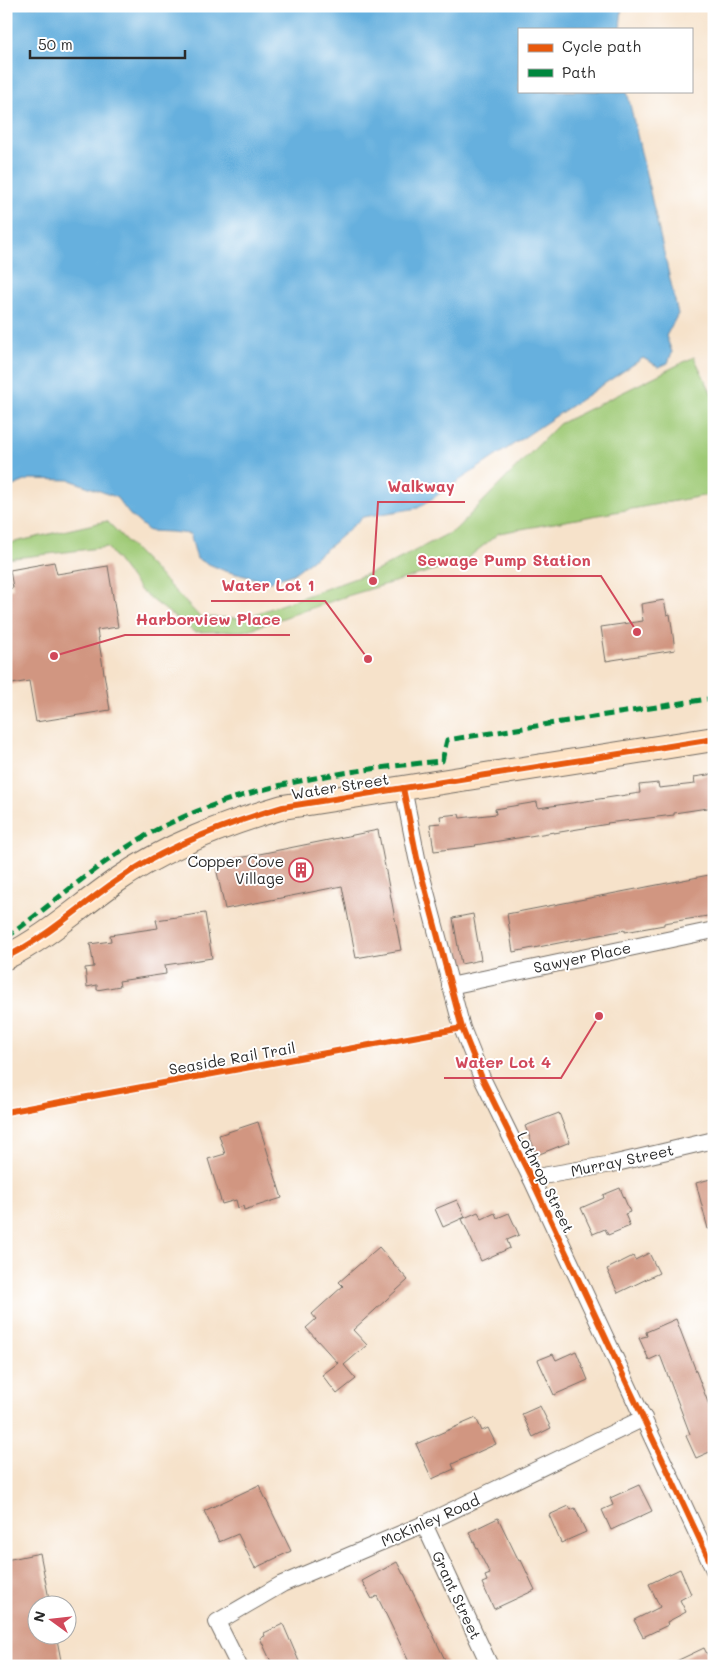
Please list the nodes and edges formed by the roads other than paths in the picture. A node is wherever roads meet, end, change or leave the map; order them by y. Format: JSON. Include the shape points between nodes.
{"nodes":[{"id":1,"x":714,"y":739,"type":"edge"},
{"id":2,"x":403,"y":788,"type":"junction"},
{"id":3,"x":714,"y":930,"type":"edge"},
{"id":4,"x":6,"y":957,"type":"edge"},
{"id":5,"x":450,"y":986,"type":"junction"},
{"id":6,"x":714,"y":1140,"type":"edge"},
{"id":7,"x":531,"y":1178,"type":"junction"},
{"id":8,"x":644,"y":1418,"type":"junction"},
{"id":9,"x":424,"y":1524,"type":"junction"},
{"id":10,"x":714,"y":1570,"type":"edge"},
{"id":11,"x":239,"y":1666,"type":"edge"},
{"id":12,"x":490,"y":1666,"type":"edge"}],
"edges":[{"from":1,"to":2,"type":"main road","name":"Water Street"},
{"from":2,"to":4,"type":"main road","name":"Water Street","via":[[283,807],[209,832],[117,880],[63,921]]},
{"from":2,"to":5,"type":"street","name":"Lothrop Street","via":[[417,858]]},
{"from":3,"to":5,"type":"street","name":"Sawyer Place"},
{"from":5,"to":7,"type":"street","name":"Lothrop Street","via":[[482,1078]]},
{"from":6,"to":7,"type":"street","name":"Murray Street","via":[[612,1164]]},
{"from":7,"to":8,"type":"street","name":"Lothrop Street"},
{"from":8,"to":9,"type":"street","name":"McKinley Road"},
{"from":8,"to":10,"type":"street","name":"Lothrop Street"},
{"from":9,"to":11,"type":"street","name":"McKinley Road","via":[[282,1584],[217,1622]]},
{"from":9,"to":12,"type":"street","name":"Grant Street"}]}
